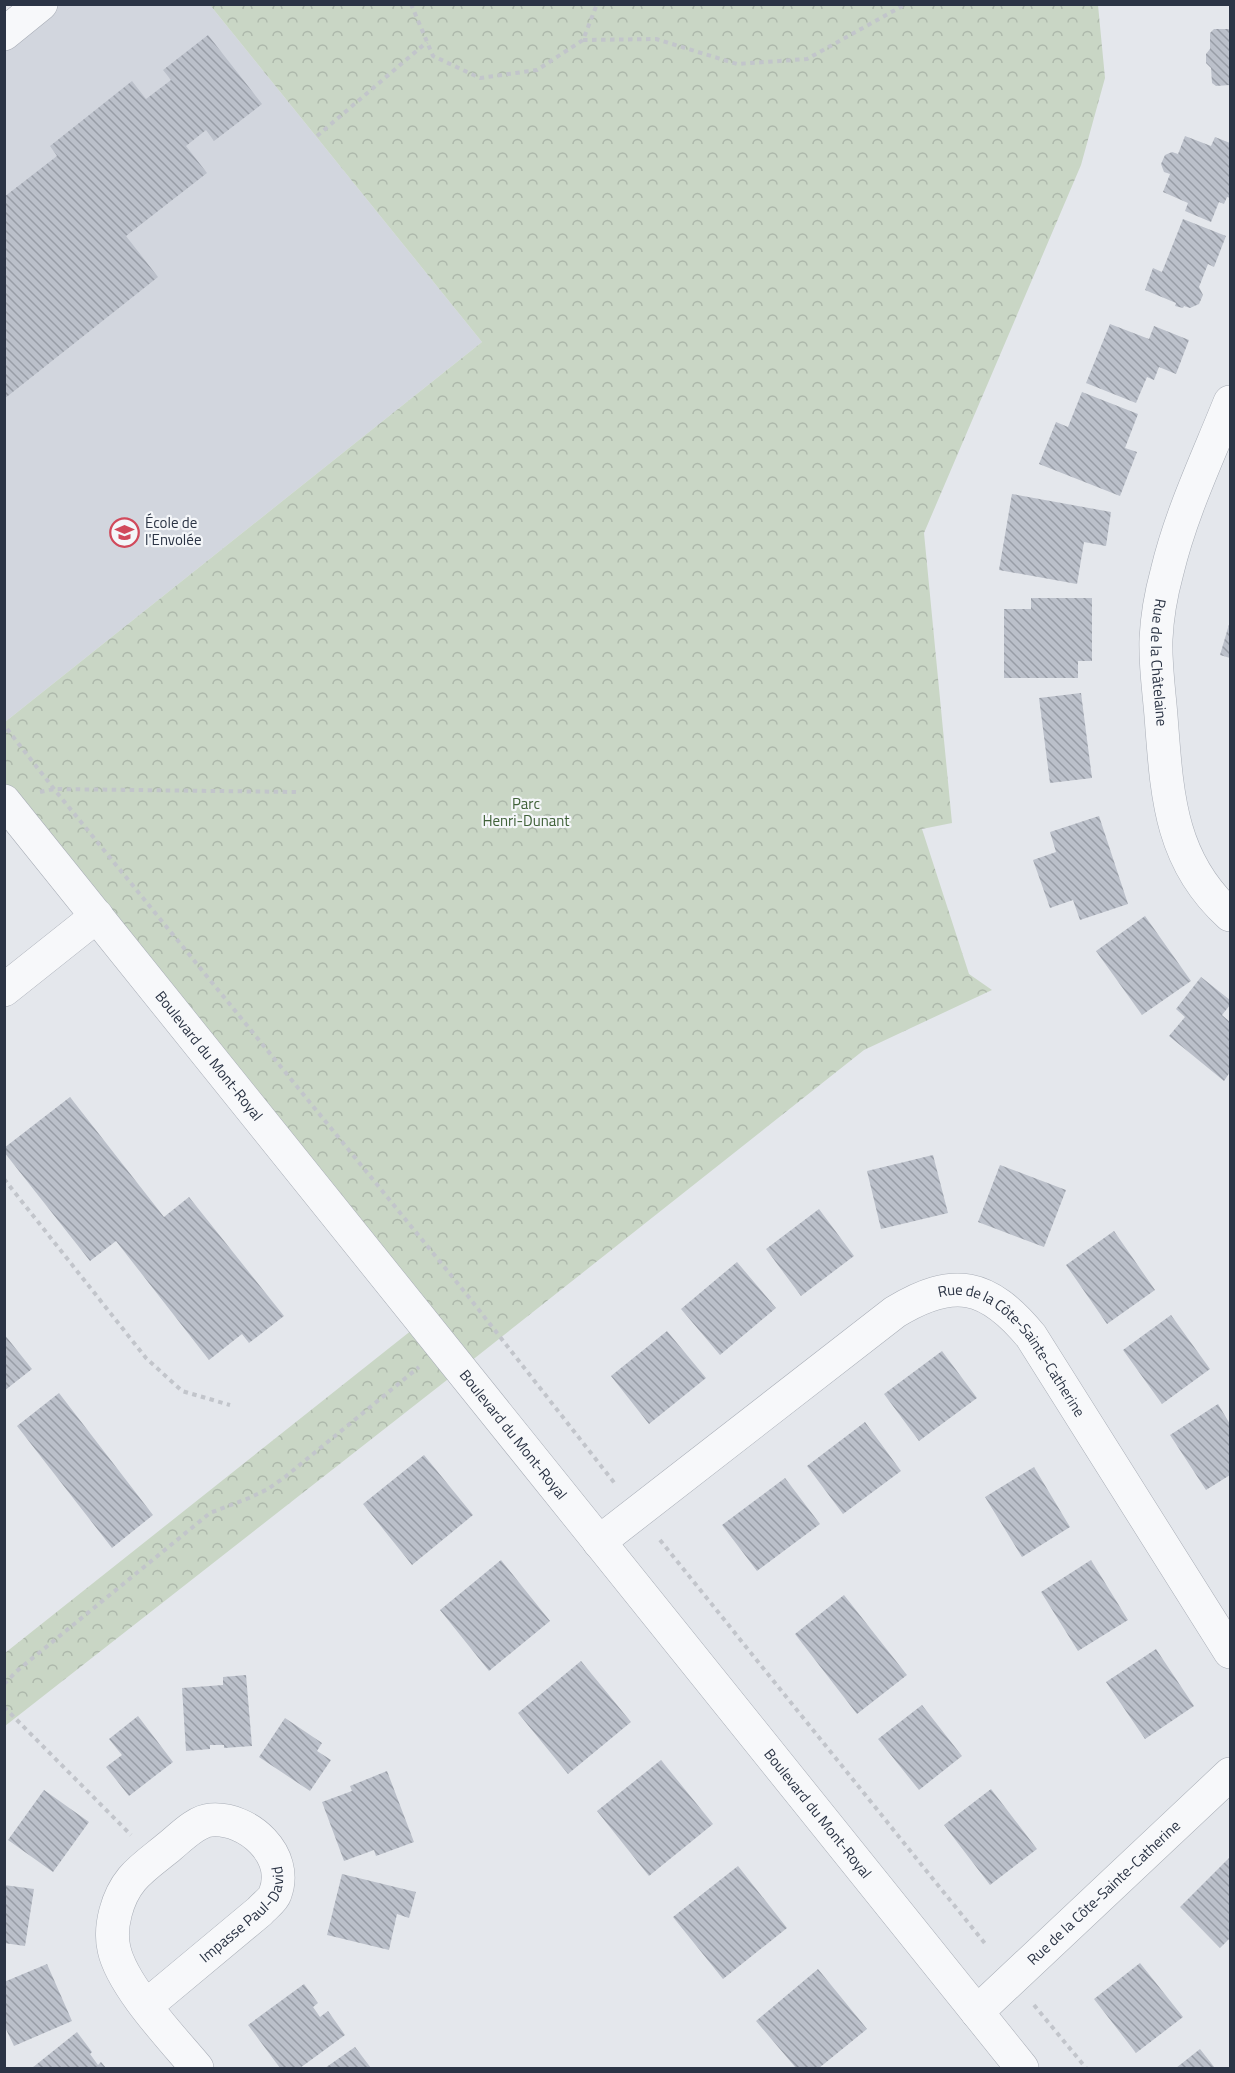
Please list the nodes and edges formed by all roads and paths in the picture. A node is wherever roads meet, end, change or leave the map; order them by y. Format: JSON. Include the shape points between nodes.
{"nodes":[{"id":1,"x":41,"y":4,"type":"edge"},
{"id":2,"x":411,"y":4,"type":"edge"},
{"id":3,"x":597,"y":4,"type":"edge"},
{"id":4,"x":906,"y":4,"type":"edge"},
{"id":5,"x":4,"y":34,"type":"edge"},
{"id":6,"x":583,"y":39,"type":"junction"},
{"id":7,"x":427,"y":42,"type":"junction"},
{"id":8,"x":316,"y":136,"type":"dead end"},
{"id":9,"x":1230,"y":402,"type":"edge"},
{"id":10,"x":7,"y":729,"type":"dead end"},
{"id":11,"x":54,"y":789,"type":"junction"},
{"id":12,"x":296,"y":792,"type":"dead end"},
{"id":13,"x":19,"y":797,"type":"edge"},
{"id":14,"x":1230,"y":915,"type":"edge"},
{"id":15,"x":97,"y":916,"type":"junction"},
{"id":16,"x":4,"y":990,"type":"edge"},
{"id":17,"x":4,"y":1179,"type":"edge"},
{"id":18,"x":443,"y":1348,"type":"junction"},
{"id":19,"x":230,"y":1405,"type":"dead end"},
{"id":20,"x":616,"y":1485,"type":"dead end"},
{"id":21,"x":660,"y":1540,"type":"dead end"},
{"id":22,"x":599,"y":1542,"type":"junction"},
{"id":23,"x":1230,"y":1652,"type":"edge"},
{"id":24,"x":4,"y":1684,"type":"edge"},
{"id":25,"x":4,"y":1707,"type":"edge"},
{"id":26,"x":1230,"y":1774,"type":"edge"},
{"id":27,"x":155,"y":1859,"type":"junction"},
{"id":28,"x":987,"y":1946,"type":"dead end"},
{"id":29,"x":1034,"y":2005,"type":"dead end"},
{"id":30,"x":146,"y":2006,"type":"junction"},
{"id":31,"x":977,"y":2012,"type":"junction"},
{"id":32,"x":196,"y":2068,"type":"edge"},
{"id":33,"x":1022,"y":2068,"type":"edge"},
{"id":34,"x":1086,"y":2068,"type":"edge"}],
"edges":[{"from":1,"to":5,"type":"street"},
{"from":2,"to":7,"type":"path"},
{"from":3,"to":6,"type":"path"},
{"from":4,"to":6,"type":"path","via":[[807,59],[737,64],[656,39]]},
{"from":6,"to":7,"type":"path","via":[[537,70],[480,78],[433,56]]},
{"from":7,"to":8,"type":"path"},
{"from":9,"to":14,"type":"street","name":"Rue de la Châtelaine","via":[[1173,546],[1156,640],[1167,791],[1174,823],[1181,845],[1206,891]]},
{"from":10,"to":11,"type":"path"},
{"from":11,"to":12,"type":"path"},
{"from":11,"to":13,"type":"path"},
{"from":11,"to":20,"type":"path","via":[[468,1296]]},
{"from":13,"to":15,"type":"street","name":"Boulevard du Mont-Royal"},
{"from":15,"to":16,"type":"street"},
{"from":15,"to":18,"type":"street","name":"Boulevard du Mont-Royal"},
{"from":17,"to":19,"type":"path","via":[[146,1358],[182,1391]]},
{"from":18,"to":22,"type":"street","name":"Boulevard du Mont-Royal"},
{"from":18,"to":24,"type":"path","via":[[285,1477],[268,1489],[203,1518]]},
{"from":21,"to":28,"type":"path"},
{"from":22,"to":23,"type":"street","name":"Rue de la Côte-Sainte-Catherine","via":[[895,1312],[932,1293],[954,1289],[978,1293],[997,1301],[1031,1336]]},
{"from":22,"to":31,"type":"street","name":"Boulevard du Mont-Royal"},
{"from":25,"to":27,"type":"path"},
{"from":26,"to":31,"type":"street","name":"Rue de la Côte-Sainte-Catherine"},
{"from":27,"to":30,"type":"street","name":"Impasse Paul-David","via":[[131,1880],[113,1922],[114,1948],[123,1973]]},
{"from":27,"to":30,"type":"street","name":"Impasse Paul-David","via":[[188,1831],[209,1820],[230,1821],[263,1840],[274,1859],[278,1878],[275,1895],[260,1911]]},
{"from":29,"to":34,"type":"path"},
{"from":30,"to":32,"type":"street","name":"Impasse Paul-David"},
{"from":31,"to":33,"type":"street","name":"Boulevard du Mont-Royal"}]}
